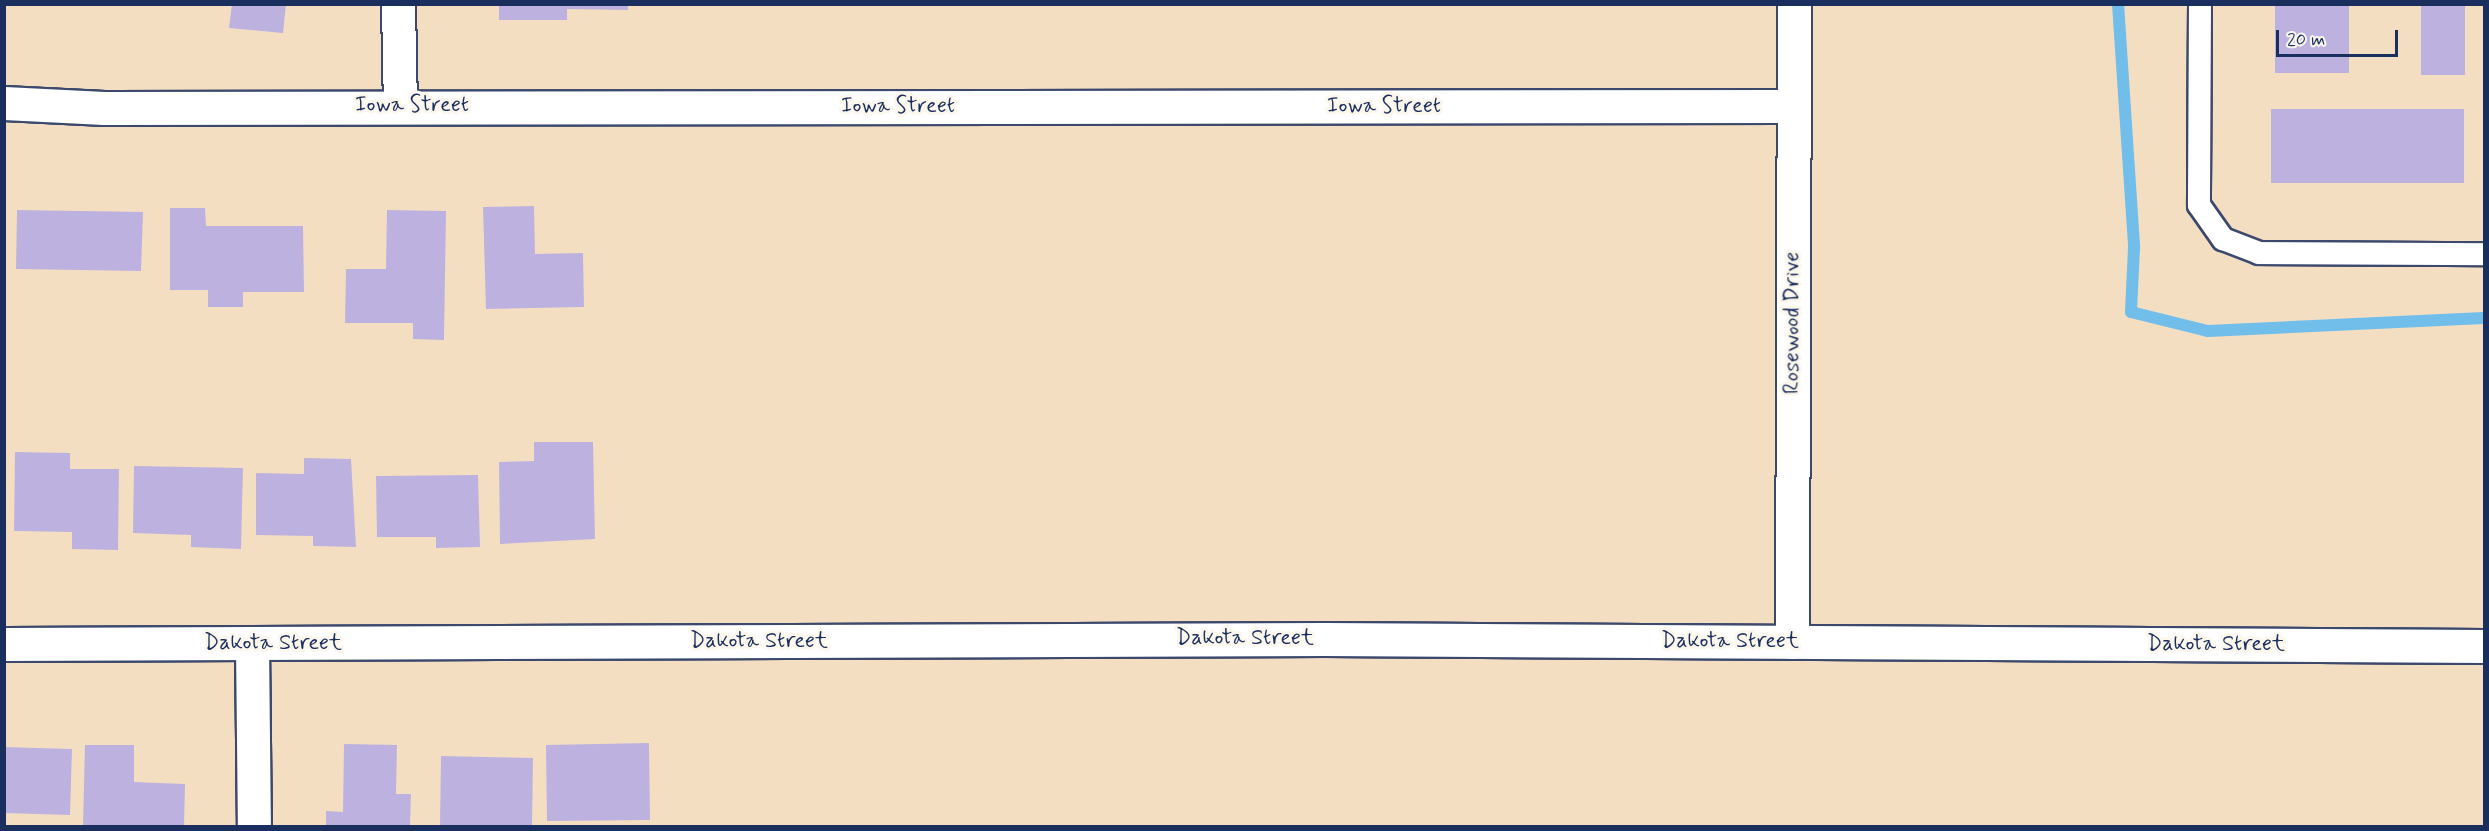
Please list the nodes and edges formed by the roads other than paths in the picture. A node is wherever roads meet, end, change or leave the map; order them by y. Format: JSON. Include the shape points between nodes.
{"nodes":[{"id":1,"x":398,"y":4,"type":"edge"},
{"id":2,"x":1794,"y":4,"type":"edge"},
{"id":3,"x":2200,"y":4,"type":"edge"},
{"id":4,"x":4,"y":103,"type":"edge"},
{"id":5,"x":400,"y":106,"type":"junction"},
{"id":6,"x":1792,"y":106,"type":"junction"},
{"id":7,"x":2484,"y":254,"type":"edge"},
{"id":8,"x":1792,"y":642,"type":"junction"},
{"id":9,"x":4,"y":644,"type":"edge"},
{"id":10,"x":252,"y":644,"type":"junction"},
{"id":11,"x":2484,"y":646,"type":"edge"},
{"id":12,"x":254,"y":826,"type":"edge"}],
"edges":[{"from":1,"to":5,"type":"street"},
{"from":2,"to":6,"type":"street","name":"Rosewood Drive"},
{"from":3,"to":7,"type":"lane","via":[[2199,205],[2223,239],[2259,253]]},
{"from":4,"to":5,"type":"street","name":"Iowa Street"},
{"from":5,"to":6,"type":"street","name":"Iowa Street"},
{"from":6,"to":8,"type":"street","name":"Rosewood Drive"},
{"from":8,"to":10,"type":"street","name":"Dakota Street"},
{"from":8,"to":11,"type":"street","name":"Dakota Street"},
{"from":9,"to":10,"type":"street","name":"Dakota Street"},
{"from":10,"to":12,"type":"street"}]}
